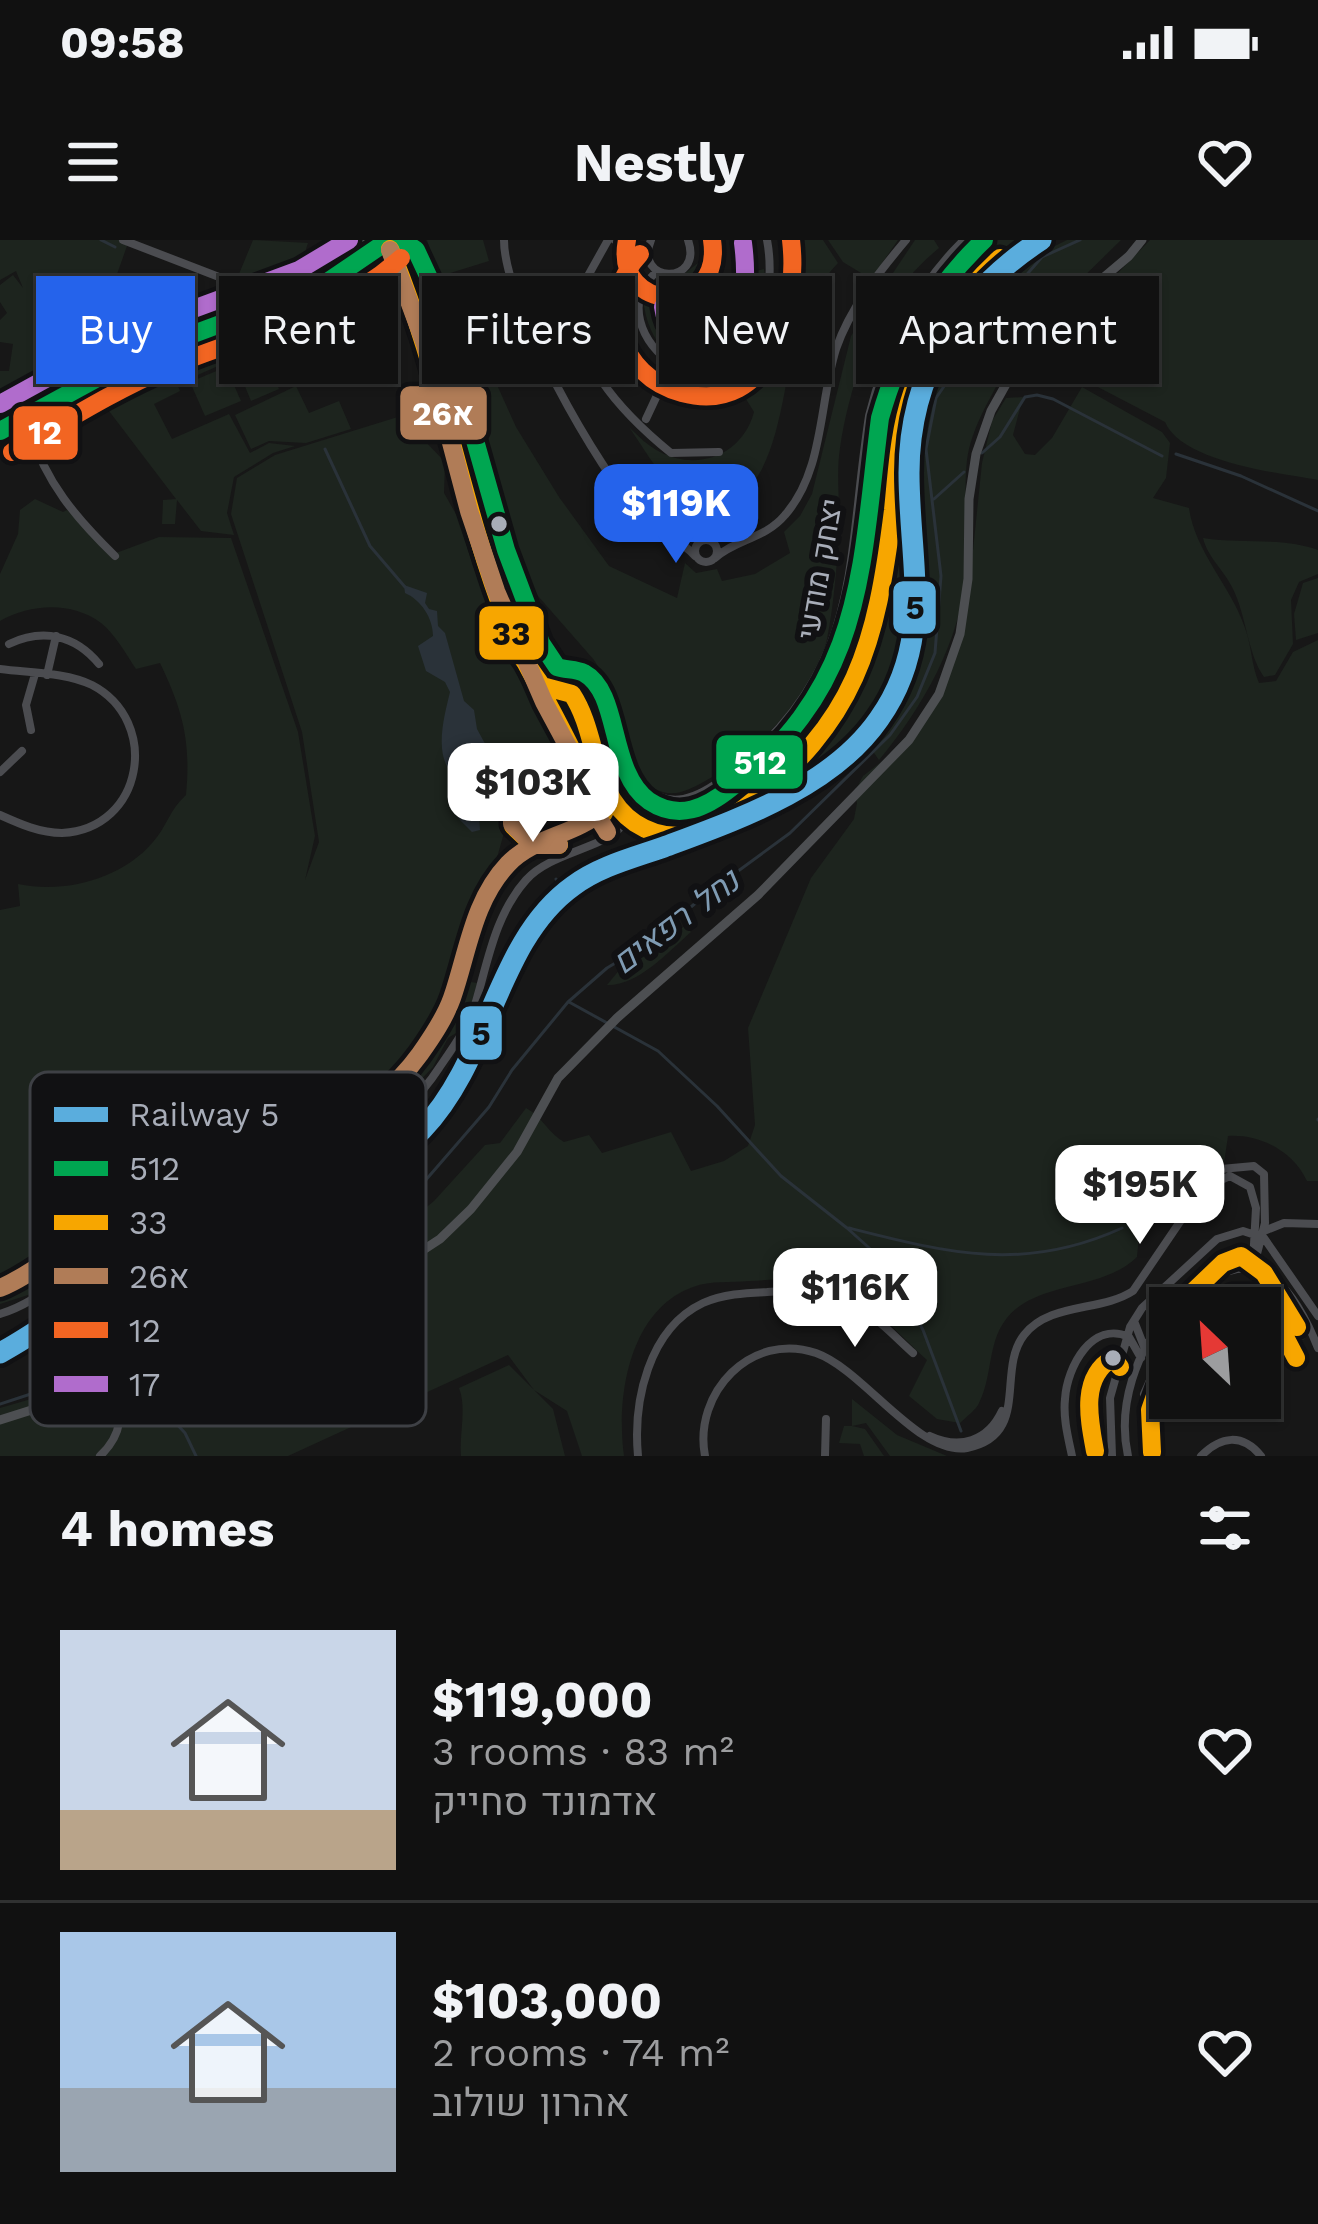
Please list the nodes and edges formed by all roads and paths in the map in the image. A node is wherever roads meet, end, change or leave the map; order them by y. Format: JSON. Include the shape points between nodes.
{"nodes":[{"id":1,"x":124,"y":240,"type":"edge"},
{"id":2,"x":367,"y":240,"type":"edge"},
{"id":3,"x":612,"y":240,"type":"edge"},
{"id":4,"x":651,"y":240,"type":"edge"},
{"id":5,"x":688,"y":240,"type":"edge"},
{"id":6,"x":767,"y":240,"type":"edge"},
{"id":7,"x":964,"y":240,"type":"edge"},
{"id":8,"x":984,"y":240,"type":"edge"},
{"id":9,"x":1142,"y":240,"type":"edge"},
{"id":10,"x":385,"y":242,"type":"edge"},
{"id":11,"x":408,"y":242,"type":"edge"},
{"id":12,"x":904,"y":242,"type":"edge"},
{"id":13,"x":501,"y":243,"type":"edge"},
{"id":14,"x":647,"y":251,"type":"junction"},
{"id":15,"x":657,"y":271,"type":"junction"},
{"id":16,"x":303,"y":276,"type":"edge"},
{"id":17,"x":1103,"y":276,"type":"edge"},
{"id":18,"x":219,"y":277,"type":"edge"},
{"id":19,"x":219,"y":308,"type":"edge"},
{"id":20,"x":662,"y":384,"type":"edge"},
{"id":21,"x":1007,"y":384,"type":"edge"},
{"id":22,"x":1018,"y":384,"type":"edge"},
{"id":23,"x":998,"y":399,"type":"junction"},
{"id":24,"x":41,"y":408,"type":"junction"},
{"id":25,"x":0,"y":415,"type":"edge"},
{"id":26,"x":646,"y":419,"type":"dead end"},
{"id":27,"x":0,"y":432,"type":"edge"},
{"id":28,"x":33,"y":442,"type":"junction"},
{"id":29,"x":719,"y":452,"type":"dead end"},
{"id":30,"x":699,"y":542,"type":"junction"},
{"id":31,"x":714,"y":543,"type":"junction"},
{"id":32,"x":682,"y":544,"type":"junction"},
{"id":33,"x":729,"y":548,"type":"junction"},
{"id":34,"x":116,"y":556,"type":"dead end"},
{"id":35,"x":695,"y":556,"type":"junction"},
{"id":36,"x":715,"y":558,"type":"junction"},
{"id":37,"x":56,"y":636,"type":"junction"},
{"id":38,"x":9,"y":644,"type":"dead end"},
{"id":39,"x":541,"y":644,"type":"junction"},
{"id":40,"x":99,"y":664,"type":"dead end"},
{"id":41,"x":0,"y":669,"type":"edge"},
{"id":42,"x":570,"y":672,"type":"junction"},
{"id":43,"x":35,"y":674,"type":"junction"},
{"id":44,"x":47,"y":675,"type":"junction"},
{"id":45,"x":564,"y":682,"type":"junction"},
{"id":46,"x":582,"y":692,"type":"junction"},
{"id":47,"x":31,"y":730,"type":"dead end"},
{"id":48,"x":22,"y":751,"type":"dead end"},
{"id":49,"x":625,"y":770,"type":"junction"},
{"id":50,"x":0,"y":772,"type":"edge"},
{"id":51,"x":0,"y":815,"type":"edge"},
{"id":52,"x":426,"y":1086,"type":"edge"},
{"id":53,"x":1248,"y":1168,"type":"junction"},
{"id":54,"x":1263,"y":1182,"type":"junction"},
{"id":55,"x":1247,"y":1184,"type":"junction"},
{"id":56,"x":1204,"y":1190,"type":"junction"},
{"id":57,"x":1266,"y":1208,"type":"junction"},
{"id":58,"x":1284,"y":1222,"type":"junction"},
{"id":59,"x":1318,"y":1224,"type":"edge"},
{"id":60,"x":1260,"y":1234,"type":"junction"},
{"id":61,"x":426,"y":1248,"type":"edge"},
{"id":62,"x":1253,"y":1269,"type":"junction"},
{"id":63,"x":1200,"y":1287,"type":"edge"},
{"id":64,"x":30,"y":1300,"type":"edge"},
{"id":65,"x":0,"y":1314,"type":"edge"},
{"id":66,"x":1318,"y":1316,"type":"edge"},
{"id":67,"x":1134,"y":1319,"type":"junction"},
{"id":68,"x":1125,"y":1339,"type":"junction"},
{"id":69,"x":1149,"y":1339,"type":"edge"},
{"id":70,"x":1318,"y":1348,"type":"edge"},
{"id":71,"x":1141,"y":1351,"type":"junction"},
{"id":72,"x":1149,"y":1351,"type":"edge"},
{"id":73,"x":913,"y":1353,"type":"dead end"},
{"id":74,"x":1149,"y":1382,"type":"edge"},
{"id":75,"x":1144,"y":1394,"type":"dead end"},
{"id":76,"x":30,"y":1411,"type":"edge"},
{"id":77,"x":826,"y":1419,"type":"dead end"},
{"id":78,"x":0,"y":1420,"type":"edge"},
{"id":79,"x":121,"y":1426,"type":"edge"},
{"id":80,"x":100,"y":1456,"type":"edge"},
{"id":81,"x":638,"y":1456,"type":"edge"},
{"id":82,"x":705,"y":1456,"type":"edge"},
{"id":83,"x":825,"y":1456,"type":"edge"},
{"id":84,"x":1072,"y":1456,"type":"edge"},
{"id":85,"x":1112,"y":1456,"type":"edge"},
{"id":86,"x":1128,"y":1456,"type":"edge"},
{"id":87,"x":1201,"y":1456,"type":"edge"},
{"id":88,"x":1261,"y":1456,"type":"edge"}],
"edges":[{"from":1,"to":18,"type":"street"},
{"from":2,"to":16,"type":"main road"},
{"from":3,"to":14,"type":"street"},
{"from":3,"to":29,"type":"street","via":[[584,283],[569,288],[571,322],[593,369],[629,419],[671,453]]},
{"from":4,"to":14,"type":"street"},
{"from":5,"to":15,"type":"street","via":[[685,268]]},
{"from":6,"to":15,"type":"street","via":[[770,287],[757,332],[740,355],[712,370],[682,367],[650,343],[639,303]]},
{"from":7,"to":49,"type":"street","name":"יצחק מודעי","via":[[909,313],[878,382],[840,626],[803,702],[753,755],[699,795],[658,798]]},
{"from":8,"to":49,"type":"street","name":"יצחק מודעי","via":[[935,293],[889,386],[851,629],[813,709],[761,764],[695,809],[669,812],[652,803]]},
{"from":9,"to":17,"type":"main road"},
{"from":10,"to":24,"type":"main road","via":[[320,287],[162,344]]},
{"from":11,"to":39,"type":"street","via":[[442,320],[490,501]]},
{"from":12,"to":33,"type":"street","via":[[841,336],[796,501],[772,528]]},
{"from":13,"to":32,"type":"street","via":[[561,394],[638,512]]},
{"from":14,"to":15,"type":"street"},
{"from":19,"to":25,"type":"main road","via":[[127,344]]},
{"from":20,"to":26,"type":"street"},
{"from":21,"to":23,"type":"main road"},
{"from":22,"to":23,"type":"main road"},
{"from":23,"to":61,"type":"main road","via":[[970,484],[960,634],[926,718],[758,895],[558,1078],[517,1152]]},
{"from":24,"to":27,"type":"main road"},
{"from":24,"to":28,"type":"street","via":[[30,421]]},
{"from":27,"to":28,"type":"street"},
{"from":28,"to":34,"type":"street","via":[[71,512]]},
{"from":30,"to":31,"type":"street"},
{"from":30,"to":32,"type":"street"},
{"from":30,"to":35,"type":"street"},
{"from":31,"to":33,"type":"street"},
{"from":31,"to":36,"type":"street"},
{"from":32,"to":35,"type":"street"},
{"from":33,"to":36,"type":"street"},
{"from":35,"to":36,"type":"street"},
{"from":37,"to":38,"type":"street"},
{"from":37,"to":40,"type":"street","via":[[83,646]]},
{"from":37,"to":44,"type":"street"},
{"from":39,"to":42,"type":"street"},
{"from":39,"to":45,"type":"street"},
{"from":41,"to":43,"type":"street"},
{"from":42,"to":45,"type":"street"},
{"from":42,"to":46,"type":"street","via":[[584,671]]},
{"from":43,"to":44,"type":"street"},
{"from":43,"to":47,"type":"street","via":[[26,705]]},
{"from":44,"to":51,"type":"street","via":[[86,683],[115,704],[134,738],[135,777],[115,808],[80,829],[42,831]]},
{"from":45,"to":46,"type":"street"},
{"from":46,"to":49,"type":"street","name":"יצחק מודעי","via":[[601,691]]},
{"from":46,"to":52,"type":"street","via":[[579,718],[625,796],[628,823],[549,860],[512,896],[468,1021]]},
{"from":48,"to":50,"type":"street"},
{"from":53,"to":54,"type":"street","via":[[1261,1169]]},
{"from":53,"to":55,"type":"street"},
{"from":53,"to":56,"type":"street","via":[[1216,1172]]},
{"from":54,"to":55,"type":"street"},
{"from":54,"to":57,"type":"street"},
{"from":55,"to":56,"type":"street","via":[[1225,1176]]},
{"from":55,"to":60,"type":"street"},
{"from":56,"to":82,"type":"street","via":[[1133,1291],[1043,1319],[1022,1338],[1005,1420],[989,1438],[969,1448],[932,1443],[834,1362],[784,1348],[747,1360],[718,1387],[705,1416]]},
{"from":57,"to":58,"type":"street"},
{"from":57,"to":60,"type":"street"},
{"from":58,"to":59,"type":"street"},
{"from":58,"to":60,"type":"street"},
{"from":60,"to":62,"type":"street"},
{"from":60,"to":66,"type":"street"},
{"from":60,"to":67,"type":"street","via":[[1213,1241]]},
{"from":62,"to":63,"type":"street","via":[[1213,1275]]},
{"from":62,"to":70,"type":"street","via":[[1287,1293]]},
{"from":64,"to":65,"type":"street"},
{"from":67,"to":68,"type":"street"},
{"from":67,"to":71,"type":"street"},
{"from":68,"to":71,"type":"street"},
{"from":68,"to":84,"type":"street","via":[[1085,1349],[1065,1396]]},
{"from":68,"to":85,"type":"street","via":[[1110,1398]]},
{"from":69,"to":71,"type":"street"},
{"from":71,"to":72,"type":"street"},
{"from":71,"to":86,"type":"street","via":[[1125,1410]]},
{"from":73,"to":81,"type":"street","via":[[866,1311],[818,1291],[704,1303],[654,1355],[638,1407]]},
{"from":74,"to":75,"type":"street"},
{"from":76,"to":78,"type":"main road"},
{"from":77,"to":83,"type":"street"},
{"from":79,"to":80,"type":"street"},
{"from":87,"to":88,"type":"street","via":[[1233,1438]]}]}
